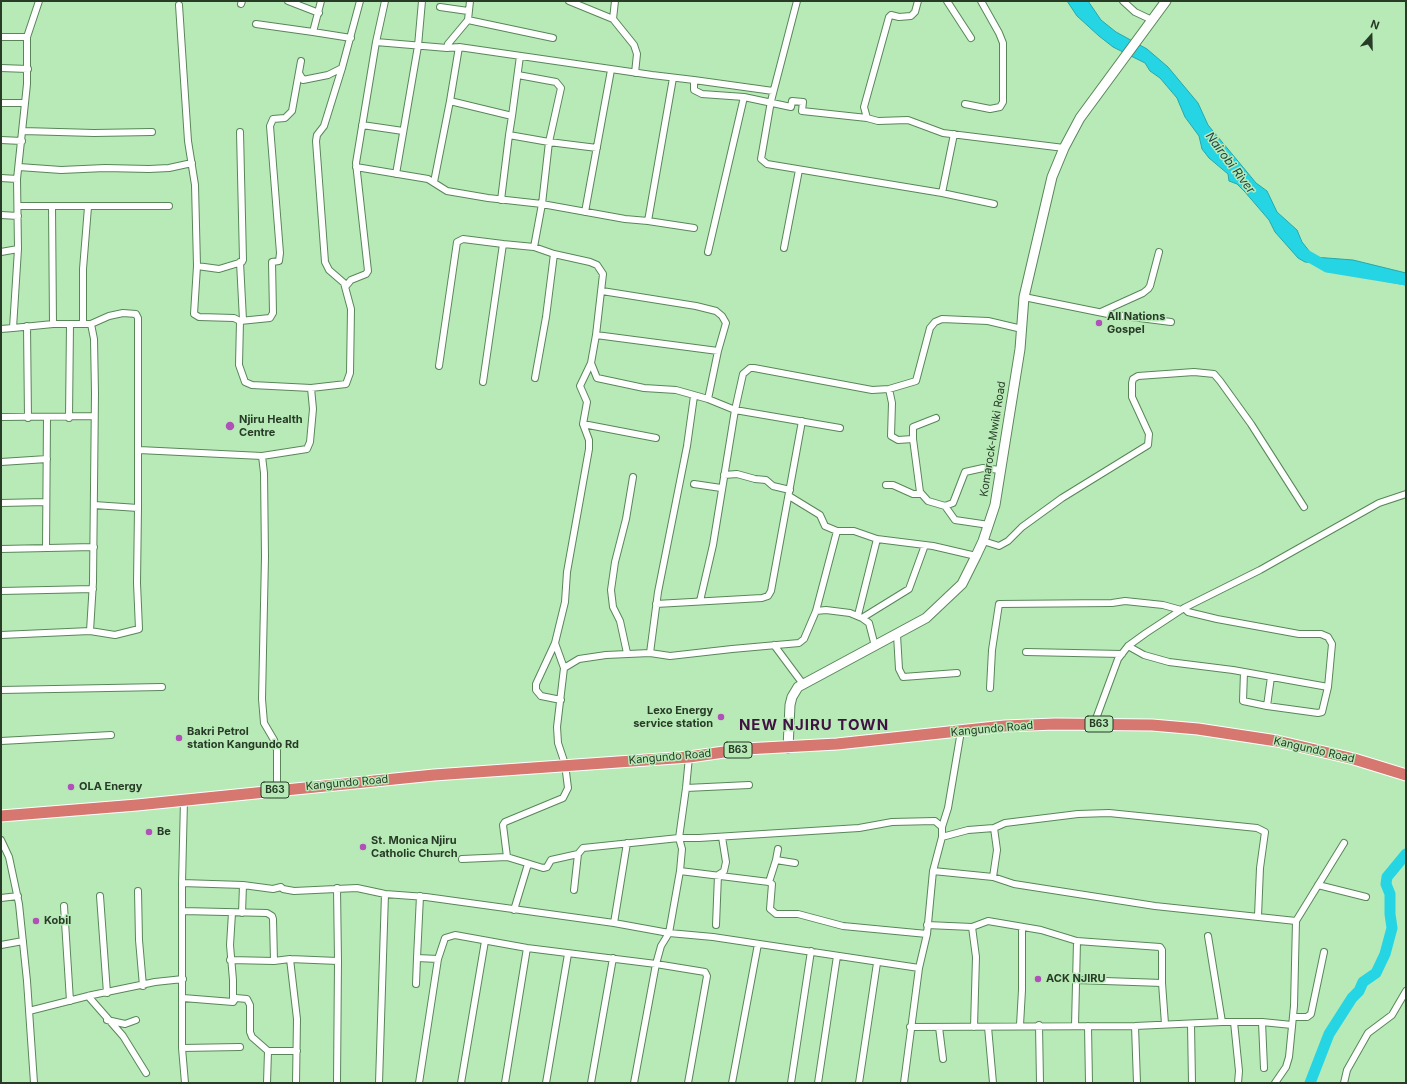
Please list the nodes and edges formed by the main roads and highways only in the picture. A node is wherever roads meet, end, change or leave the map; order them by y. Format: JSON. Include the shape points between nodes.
{"nodes":[{"id":1,"x":1166,"y":1,"type":"edge"},
{"id":2,"x":788,"y":748,"type":"junction"},
{"id":3,"x":1406,"y":775,"type":"edge"},
{"id":4,"x":1,"y":816,"type":"edge"}],
"edges":[{"from":1,"to":2,"type":"main road","name":"Komarock-Mwiki Road","via":[[1080,118],[1052,177],[1024,297],[1022,329],[995,505],[983,541],[962,584],[926,618],[795,690],[790,705]]},
{"from":2,"to":3,"type":"highway","name":"Kangundo Road","number":"B63","via":[[1005,726],[1152,725],[1269,740],[1354,759]]},
{"from":2,"to":4,"type":"highway","name":"Kangundo Road","number":"B63","via":[[745,749],[689,757],[565,764]]}]}
